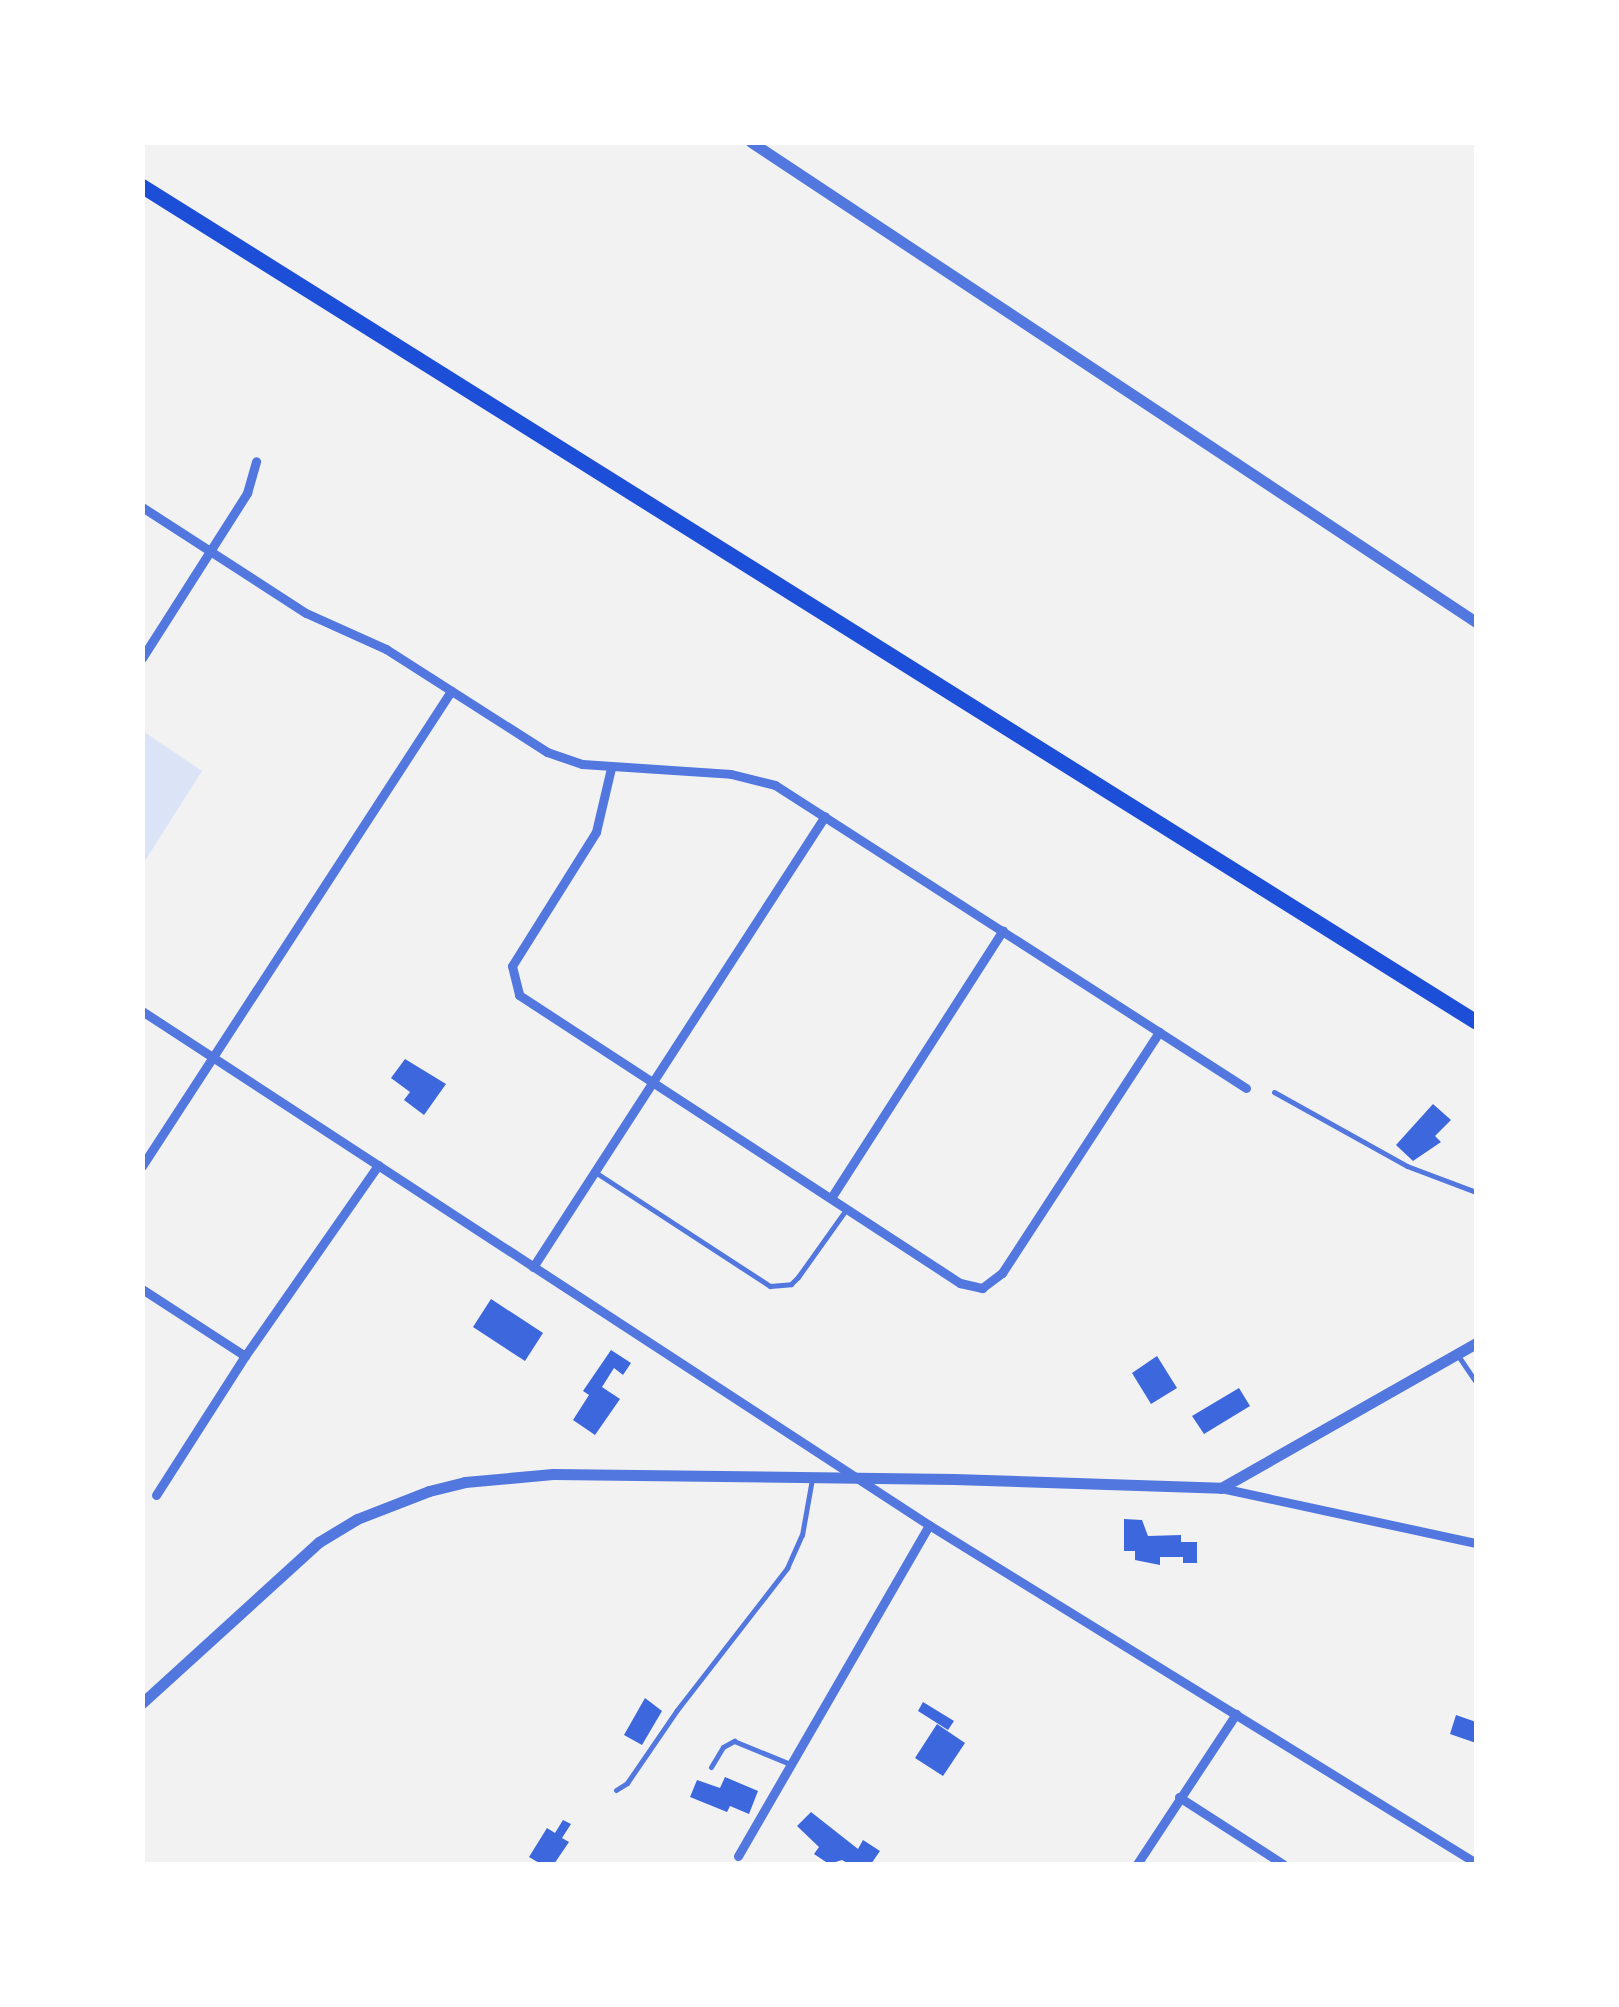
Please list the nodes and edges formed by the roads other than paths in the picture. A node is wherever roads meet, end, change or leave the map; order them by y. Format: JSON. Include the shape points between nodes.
{"nodes":[{"id":1,"x":751,"y":142,"type":"edge"},
{"id":2,"x":142,"y":186,"type":"edge"},
{"id":3,"x":256,"y":461,"type":"dead end"},
{"id":4,"x":142,"y":507,"type":"edge"},
{"id":5,"x":210,"y":551,"type":"junction"},
{"id":6,"x":1476,"y":622,"type":"edge"},
{"id":7,"x":142,"y":658,"type":"edge"},
{"id":8,"x":451,"y":691,"type":"junction"},
{"id":9,"x":611,"y":768,"type":"junction"},
{"id":10,"x":825,"y":816,"type":"junction"},
{"id":11,"x":1004,"y":930,"type":"junction"},
{"id":12,"x":142,"y":1011,"type":"edge"},
{"id":13,"x":1476,"y":1022,"type":"edge"},
{"id":14,"x":1159,"y":1032,"type":"junction"},
{"id":15,"x":214,"y":1057,"type":"junction"},
{"id":16,"x":653,"y":1082,"type":"junction"},
{"id":17,"x":1246,"y":1088,"type":"dead end"},
{"id":18,"x":1274,"y":1092,"type":"dead end"},
{"id":19,"x":147,"y":1151,"type":"edge"},
{"id":20,"x":142,"y":1166,"type":"edge"},
{"id":21,"x":378,"y":1166,"type":"junction"},
{"id":22,"x":595,"y":1172,"type":"junction"},
{"id":23,"x":1476,"y":1192,"type":"edge"},
{"id":24,"x":831,"y":1198,"type":"junction"},
{"id":25,"x":847,"y":1208,"type":"junction"},
{"id":26,"x":532,"y":1267,"type":"junction"},
{"id":27,"x":142,"y":1290,"type":"edge"},
{"id":28,"x":1476,"y":1343,"type":"edge"},
{"id":29,"x":1458,"y":1354,"type":"junction"},
{"id":30,"x":245,"y":1356,"type":"junction"},
{"id":31,"x":1476,"y":1382,"type":"edge"},
{"id":32,"x":812,"y":1476,"type":"junction"},
{"id":33,"x":857,"y":1478,"type":"junction"},
{"id":34,"x":1222,"y":1488,"type":"junction"},
{"id":35,"x":156,"y":1495,"type":"dead end"},
{"id":36,"x":929,"y":1526,"type":"junction"},
{"id":37,"x":1476,"y":1543,"type":"edge"},
{"id":38,"x":142,"y":1702,"type":"edge"},
{"id":39,"x":1236,"y":1714,"type":"junction"},
{"id":40,"x":791,"y":1764,"type":"junction"},
{"id":41,"x":711,"y":1767,"type":"dead end"},
{"id":42,"x":616,"y":1790,"type":"dead end"},
{"id":43,"x":1179,"y":1797,"type":"junction"},
{"id":44,"x":738,"y":1856,"type":"dead end"},
{"id":45,"x":1143,"y":1862,"type":"edge"},
{"id":46,"x":1476,"y":1863,"type":"edge"},
{"id":47,"x":1283,"y":1864,"type":"edge"}],
"edges":[{"from":1,"to":6,"type":"street"},
{"from":2,"to":13,"type":"main road"},
{"from":3,"to":5,"type":"street","via":[[247,493]]},
{"from":4,"to":5,"type":"street"},
{"from":5,"to":7,"type":"street"},
{"from":5,"to":8,"type":"street","via":[[306,613],[386,649]]},
{"from":8,"to":9,"type":"street","via":[[547,752]]},
{"from":8,"to":15,"type":"street"},
{"from":9,"to":10,"type":"street","via":[[752,778]]},
{"from":9,"to":16,"type":"street","via":[[596,832],[522,946],[512,980],[520,995]]},
{"from":10,"to":11,"type":"street"},
{"from":10,"to":16,"type":"street"},
{"from":11,"to":14,"type":"street"},
{"from":11,"to":24,"type":"street"},
{"from":12,"to":15,"type":"street"},
{"from":14,"to":17,"type":"street"},
{"from":14,"to":25,"type":"street","via":[[1002,1272],[982,1288],[960,1283]]},
{"from":15,"to":19,"type":"street"},
{"from":15,"to":21,"type":"street"},
{"from":16,"to":22,"type":"street"},
{"from":16,"to":24,"type":"street"},
{"from":18,"to":23,"type":"lane","via":[[1406,1166]]},
{"from":19,"to":20,"type":"street"},
{"from":21,"to":26,"type":"street"},
{"from":21,"to":30,"type":"street"},
{"from":22,"to":25,"type":"lane","via":[[770,1286],[798,1278]]},
{"from":22,"to":26,"type":"street"},
{"from":24,"to":25,"type":"street"},
{"from":26,"to":33,"type":"street"},
{"from":27,"to":30,"type":"street"},
{"from":28,"to":29,"type":"street"},
{"from":29,"to":31,"type":"lane"},
{"from":29,"to":34,"type":"street"},
{"from":30,"to":35,"type":"street"},
{"from":32,"to":33,"type":"street"},
{"from":32,"to":38,"type":"street","via":[[514,1475],[395,1502],[319,1542]]},
{"from":32,"to":42,"type":"lane","via":[[802,1535],[786,1568]]},
{"from":33,"to":34,"type":"street"},
{"from":33,"to":36,"type":"street"},
{"from":34,"to":37,"type":"street"},
{"from":36,"to":39,"type":"street"},
{"from":36,"to":40,"type":"street"},
{"from":39,"to":43,"type":"street"},
{"from":39,"to":46,"type":"street"},
{"from":40,"to":41,"type":"lane","via":[[734,1741]]},
{"from":40,"to":44,"type":"street"},
{"from":43,"to":45,"type":"street"},
{"from":43,"to":47,"type":"street"}]}
